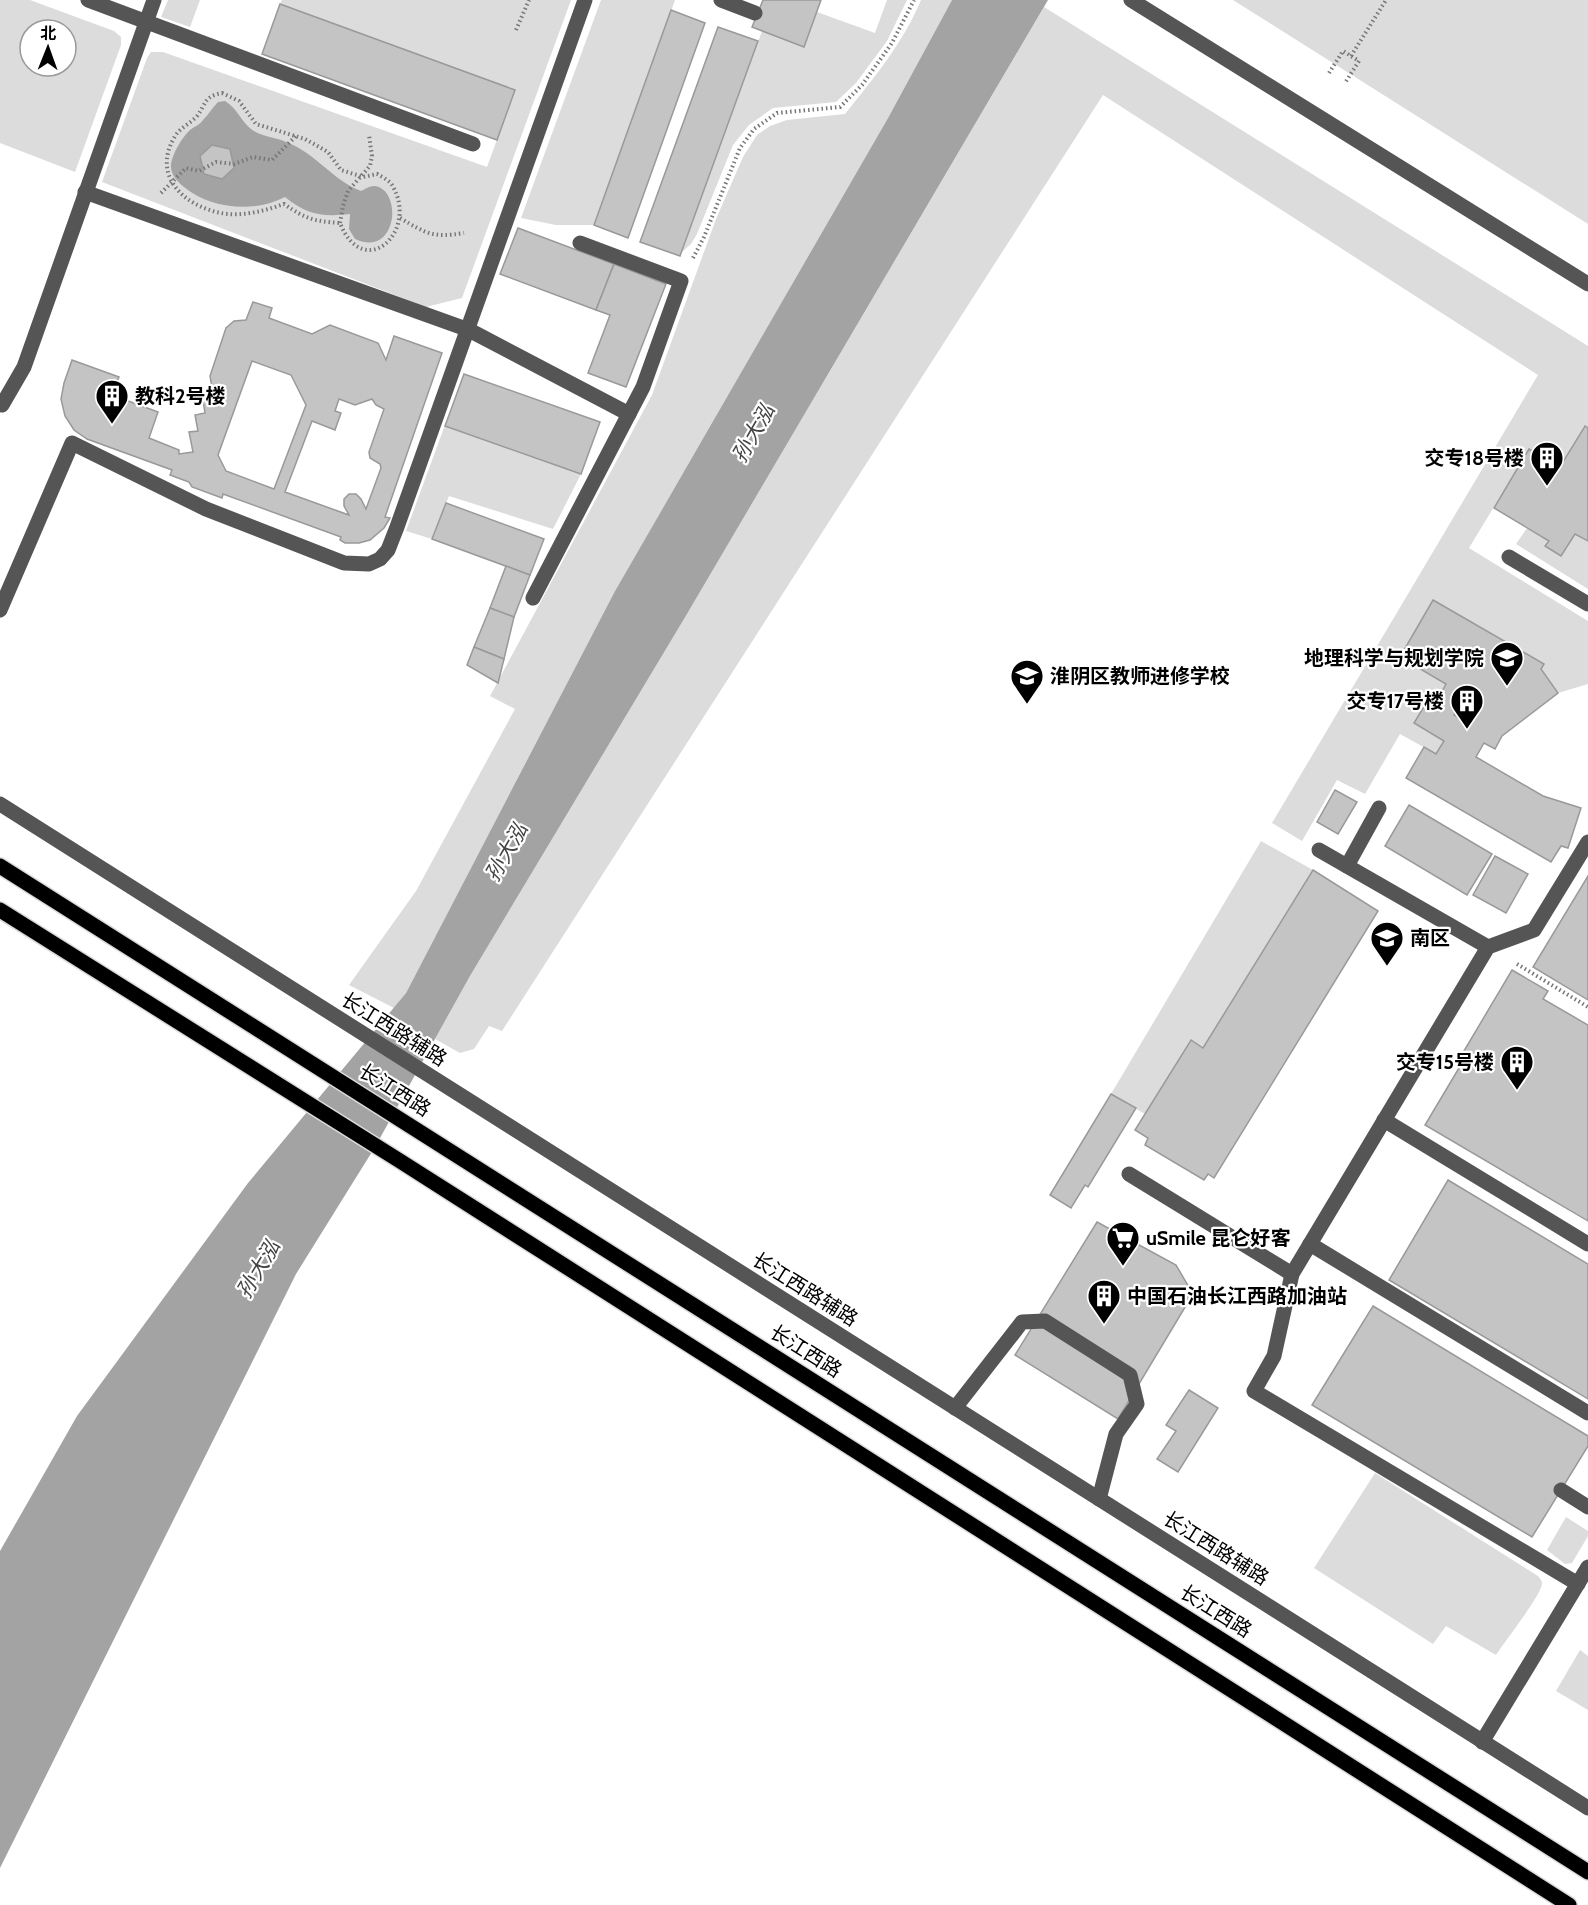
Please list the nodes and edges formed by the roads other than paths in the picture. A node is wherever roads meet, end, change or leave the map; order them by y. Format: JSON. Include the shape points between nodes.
{"nodes":[{"id":1,"x":88,"y":0,"type":"edge"},
{"id":2,"x":154,"y":0,"type":"edge"},
{"id":3,"x":585,"y":0,"type":"edge"},
{"id":4,"x":721,"y":0,"type":"edge"},
{"id":5,"x":1131,"y":0,"type":"edge"},
{"id":6,"x":755,"y":13,"type":"dead end"},
{"id":7,"x":146,"y":22,"type":"junction"},
{"id":8,"x":473,"y":144,"type":"dead end"},
{"id":9,"x":85,"y":192,"type":"junction"},
{"id":10,"x":580,"y":243,"type":"dead end"},
{"id":11,"x":1588,"y":284,"type":"edge"},
{"id":12,"x":469,"y":330,"type":"junction"},
{"id":13,"x":0,"y":404,"type":"edge"},
{"id":14,"x":629,"y":414,"type":"junction"},
{"id":15,"x":1509,"y":557,"type":"dead end"},
{"id":16,"x":533,"y":598,"type":"dead end"},
{"id":17,"x":1588,"y":604,"type":"edge"},
{"id":18,"x":0,"y":610,"type":"edge"},
{"id":19,"x":0,"y":804,"type":"edge"},
{"id":20,"x":1379,"y":808,"type":"dead end"},
{"id":21,"x":1588,"y":842,"type":"edge"},
{"id":22,"x":1319,"y":850,"type":"dead end"},
{"id":23,"x":0,"y":866,"type":"edge"},
{"id":24,"x":1347,"y":866,"type":"junction"},
{"id":25,"x":0,"y":910,"type":"edge"},
{"id":26,"x":1488,"y":947,"type":"junction"},
{"id":27,"x":1384,"y":1120,"type":"junction"},
{"id":28,"x":1129,"y":1174,"type":"dead end"},
{"id":29,"x":1310,"y":1244,"type":"junction"},
{"id":30,"x":1588,"y":1244,"type":"edge"},
{"id":31,"x":1292,"y":1274,"type":"junction"},
{"id":32,"x":955,"y":1408,"type":"junction"},
{"id":33,"x":1588,"y":1413,"type":"edge"},
{"id":34,"x":1561,"y":1490,"type":"dead end"},
{"id":35,"x":1099,"y":1499,"type":"junction"},
{"id":36,"x":1588,"y":1507,"type":"edge"},
{"id":37,"x":1588,"y":1567,"type":"edge"},
{"id":38,"x":1578,"y":1584,"type":"junction"},
{"id":39,"x":1482,"y":1742,"type":"junction"},
{"id":40,"x":1588,"y":1808,"type":"edge"},
{"id":41,"x":1588,"y":1872,"type":"edge"},
{"id":42,"x":1569,"y":1905,"type":"edge"}],
"edges":[{"from":1,"to":7,"type":"street"},
{"from":2,"to":7,"type":"street"},
{"from":3,"to":12,"type":"street"},
{"from":4,"to":6,"type":"street"},
{"from":5,"to":11,"type":"street"},
{"from":7,"to":8,"type":"street"},
{"from":7,"to":9,"type":"street"},
{"from":9,"to":12,"type":"street"},
{"from":9,"to":13,"type":"street","via":[[24,367]]},
{"from":10,"to":14,"type":"street","via":[[681,281],[643,387]]},
{"from":12,"to":14,"type":"street"},
{"from":12,"to":18,"type":"street","via":[[398,527],[380,559],[369,564],[344,563],[206,509],[152,476],[72,443]]},
{"from":14,"to":16,"type":"street"},
{"from":15,"to":17,"type":"street"},
{"from":19,"to":32,"type":"street","name":"长江西路辅路"},
{"from":20,"to":24,"type":"street"},
{"from":21,"to":26,"type":"street","via":[[1534,930]]},
{"from":22,"to":24,"type":"street"},
{"from":23,"to":41,"type":"main road","name":"长江西路"},
{"from":24,"to":26,"type":"street"},
{"from":25,"to":42,"type":"main road"},
{"from":26,"to":27,"type":"street"},
{"from":27,"to":29,"type":"street"},
{"from":27,"to":30,"type":"street"},
{"from":28,"to":31,"type":"street"},
{"from":29,"to":31,"type":"street"},
{"from":29,"to":33,"type":"street"},
{"from":31,"to":38,"type":"street","via":[[1274,1356],[1254,1391]]},
{"from":32,"to":35,"type":"street","name":"长江西路辅路"},
{"from":32,"to":35,"type":"street","via":[[1022,1322],[1044,1321],[1054,1327],[1130,1376],[1137,1404],[1116,1434]]},
{"from":34,"to":36,"type":"street"},
{"from":35,"to":39,"type":"street","name":"长江西路辅路"},
{"from":37,"to":38,"type":"street"},
{"from":38,"to":39,"type":"street"},
{"from":39,"to":40,"type":"street","name":"长江西路辅路"}]}
